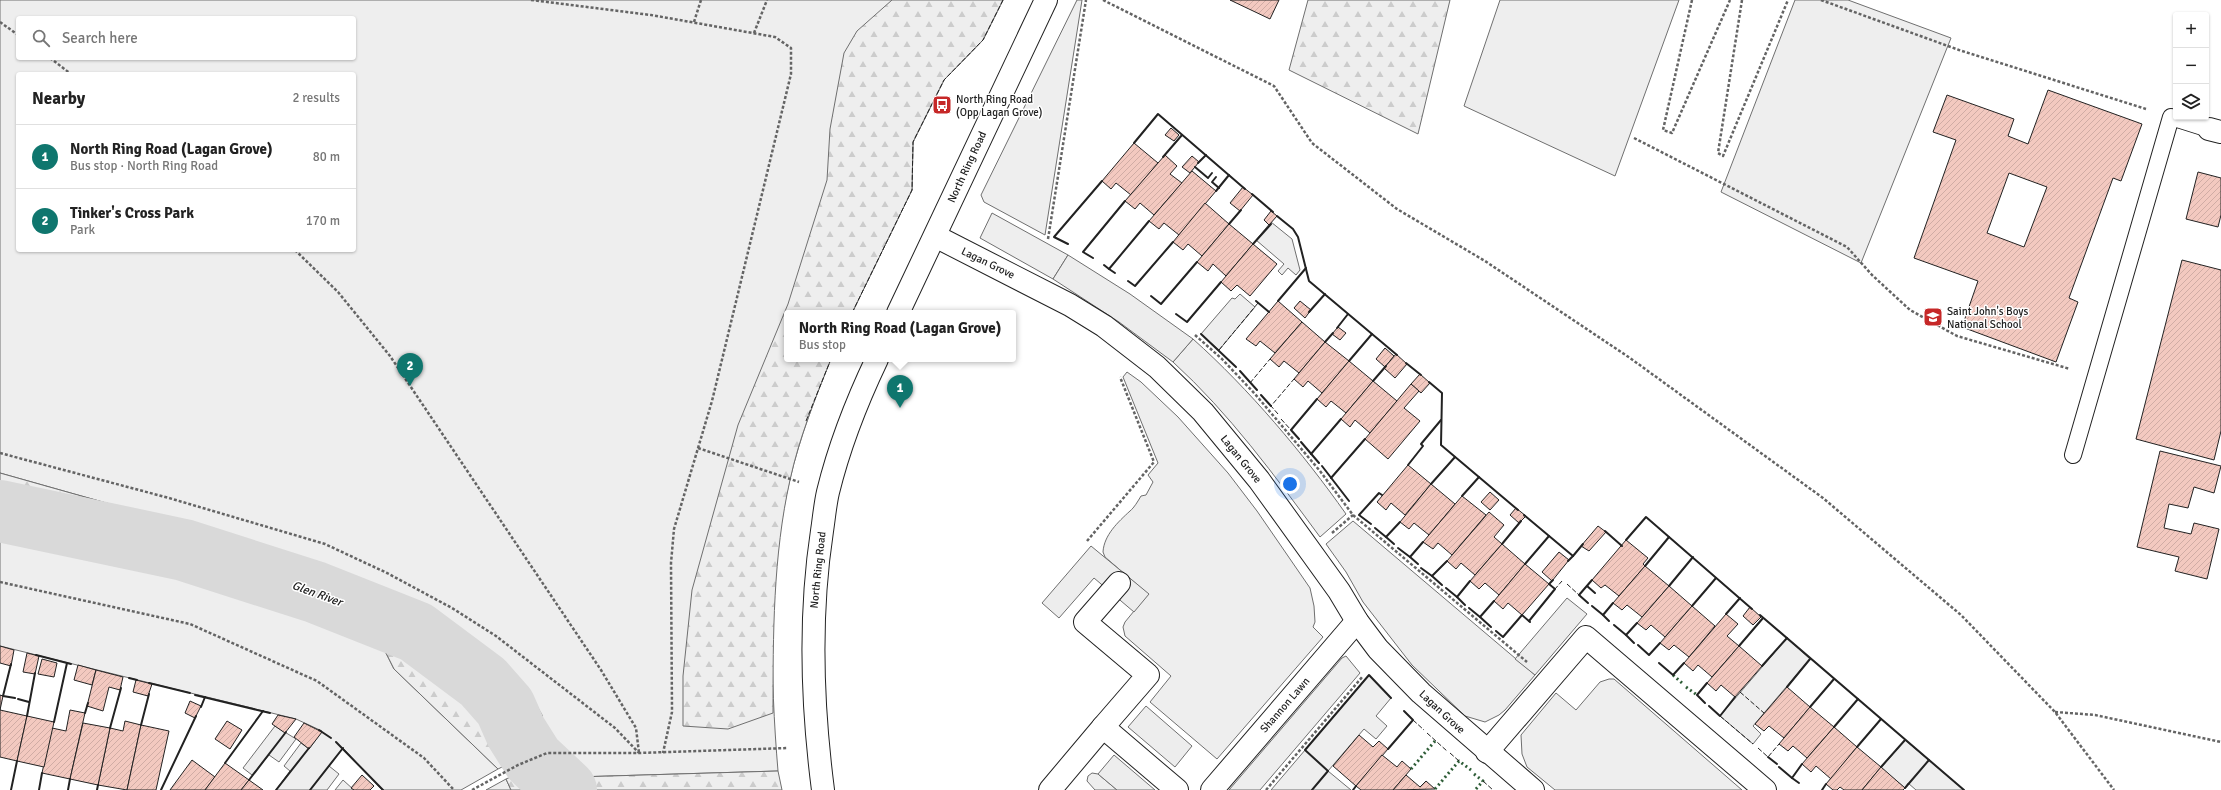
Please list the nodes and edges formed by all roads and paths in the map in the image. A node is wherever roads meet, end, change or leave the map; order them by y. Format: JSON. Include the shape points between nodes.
{"nodes":[{"id":1,"x":531,"y":0,"type":"edge"},
{"id":2,"x":701,"y":0,"type":"edge"},
{"id":3,"x":767,"y":0,"type":"edge"},
{"id":4,"x":1046,"y":0,"type":"edge"},
{"id":5,"x":1086,"y":0,"type":"edge"},
{"id":6,"x":1103,"y":0,"type":"edge"},
{"id":7,"x":1692,"y":0,"type":"edge"},
{"id":8,"x":1730,"y":0,"type":"edge"},
{"id":9,"x":1742,"y":0,"type":"edge"},
{"id":10,"x":1788,"y":0,"type":"edge"},
{"id":11,"x":1821,"y":0,"type":"edge"},
{"id":12,"x":0,"y":22,"type":"edge"},
{"id":13,"x":694,"y":22,"type":"junction"},
{"id":14,"x":754,"y":33,"type":"junction"},
{"id":15,"x":16,"y":34,"type":"edge"},
{"id":16,"x":53,"y":60,"type":"edge"},
{"id":17,"x":68,"y":72,"type":"edge"},
{"id":18,"x":2171,"y":117,"type":"junction"},
{"id":19,"x":2215,"y":131,"type":"edge"},
{"id":20,"x":1634,"y":138,"type":"dead end"},
{"id":21,"x":935,"y":236,"type":"junction"},
{"id":22,"x":1048,"y":240,"type":"dead end"},
{"id":23,"x":297,"y":252,"type":"edge"},
{"id":24,"x":899,"y":310,"type":"edge"},
{"id":25,"x":1195,"y":335,"type":"dead end"},
{"id":26,"x":876,"y":362,"type":"edge"},
{"id":27,"x":1118,"y":374,"type":"dead end"},
{"id":28,"x":2096,"y":377,"type":"junction"},
{"id":29,"x":698,"y":448,"type":"junction"},
{"id":30,"x":0,"y":453,"type":"edge"},
{"id":31,"x":2073,"y":454,"type":"dead end"},
{"id":32,"x":800,"y":483,"type":"dead end"},
{"id":33,"x":1087,"y":540,"type":"dead end"},
{"id":34,"x":0,"y":582,"type":"edge"},
{"id":35,"x":1118,"y":583,"type":"dead end"},
{"id":36,"x":1357,"y":621,"type":"junction"},
{"id":37,"x":1382,"y":653,"type":"junction"},
{"id":38,"x":1549,"y":680,"type":"junction"},
{"id":39,"x":2055,"y":712,"type":"junction"},
{"id":40,"x":1103,"y":728,"type":"junction"},
{"id":41,"x":2221,"y":742,"type":"edge"},
{"id":42,"x":818,"y":747,"type":"junction"},
{"id":43,"x":663,"y":752,"type":"junction"},
{"id":44,"x":1487,"y":752,"type":"junction"},
{"id":45,"x":639,"y":753,"type":"junction"},
{"id":46,"x":454,"y":790,"type":"edge"},
{"id":47,"x":472,"y":790,"type":"edge"},
{"id":48,"x":823,"y":790,"type":"edge"},
{"id":49,"x":1050,"y":790,"type":"edge"},
{"id":50,"x":1177,"y":790,"type":"edge"},
{"id":51,"x":1212,"y":790,"type":"edge"},
{"id":52,"x":1266,"y":790,"type":"edge"},
{"id":53,"x":1533,"y":790,"type":"edge"},
{"id":54,"x":1765,"y":790,"type":"edge"},
{"id":55,"x":2114,"y":790,"type":"edge"}],
"edges":[{"from":1,"to":13,"type":"path"},
{"from":2,"to":13,"type":"path"},
{"from":3,"to":14,"type":"path"},
{"from":4,"to":21,"type":"street","name":"North Ring Road"},
{"from":5,"to":22,"type":"path"},
{"from":6,"to":39,"type":"path","via":[[1274,86],[1312,143],[1397,209],[1485,261],[1630,358],[1823,498],[1961,615]]},
{"from":7,"to":8,"type":"path","via":[[1663,130],[1672,133]]},
{"from":9,"to":10,"type":"path","via":[[1718,153],[1723,156]]},
{"from":11,"to":18,"type":"path","via":[[1959,50]]},
{"from":12,"to":15,"type":"path"},
{"from":13,"to":14,"type":"path"},
{"from":14,"to":29,"type":"path","via":[[775,37],[790,48],[792,74],[712,401]]},
{"from":16,"to":17,"type":"path"},
{"from":18,"to":19,"type":"lane"},
{"from":18,"to":28,"type":"lane"},
{"from":20,"to":28,"type":"path","via":[[1847,247],[1910,310],[1957,336]]},
{"from":21,"to":24,"type":"street","name":"North Ring Road"},
{"from":21,"to":36,"type":"street","name":"Lagan Grove","via":[[1070,305],[1104,326],[1157,367],[1203,412],[1258,480],[1340,591]]},
{"from":23,"to":45,"type":"path","via":[[338,292],[390,356],[601,670],[636,728]]},
{"from":25,"to":38,"type":"path","via":[[1240,378],[1320,471],[1353,515]]},
{"from":26,"to":42,"type":"street","name":"North Ring Road","via":[[846,433],[830,486],[819,553],[814,610]]},
{"from":27,"to":33,"type":"path","via":[[1154,462]]},
{"from":28,"to":31,"type":"lane"},
{"from":29,"to":32,"type":"path"},
{"from":29,"to":43,"type":"path","via":[[674,529],[671,563],[672,712]]},
{"from":30,"to":45,"type":"path","via":[[184,502],[325,544],[452,608],[496,636],[615,728]]},
{"from":34,"to":46,"type":"path","via":[[190,624],[317,681],[424,758]]},
{"from":35,"to":40,"type":"street","via":[[1085,622],[1148,675]]},
{"from":36,"to":37,"type":"street","name":"Lagan Grove"},
{"from":36,"to":51,"type":"street","name":"Shannon Lawn"},
{"from":37,"to":44,"type":"street","name":"Lagan Grove","via":[[1421,693]]},
{"from":37,"to":52,"type":"path"},
{"from":38,"to":44,"type":"street"},
{"from":38,"to":54,"type":"street","via":[[1586,637]]},
{"from":39,"to":41,"type":"path","via":[[2095,715]]},
{"from":39,"to":55,"type":"path"},
{"from":40,"to":49,"type":"street"},
{"from":40,"to":50,"type":"street"},
{"from":42,"to":43,"type":"path"},
{"from":42,"to":48,"type":"street","name":"North Ring Road"},
{"from":43,"to":45,"type":"path"},
{"from":44,"to":53,"type":"street","name":"Lagan Grove"},
{"from":45,"to":47,"type":"path","via":[[548,753],[518,765]]}]}
